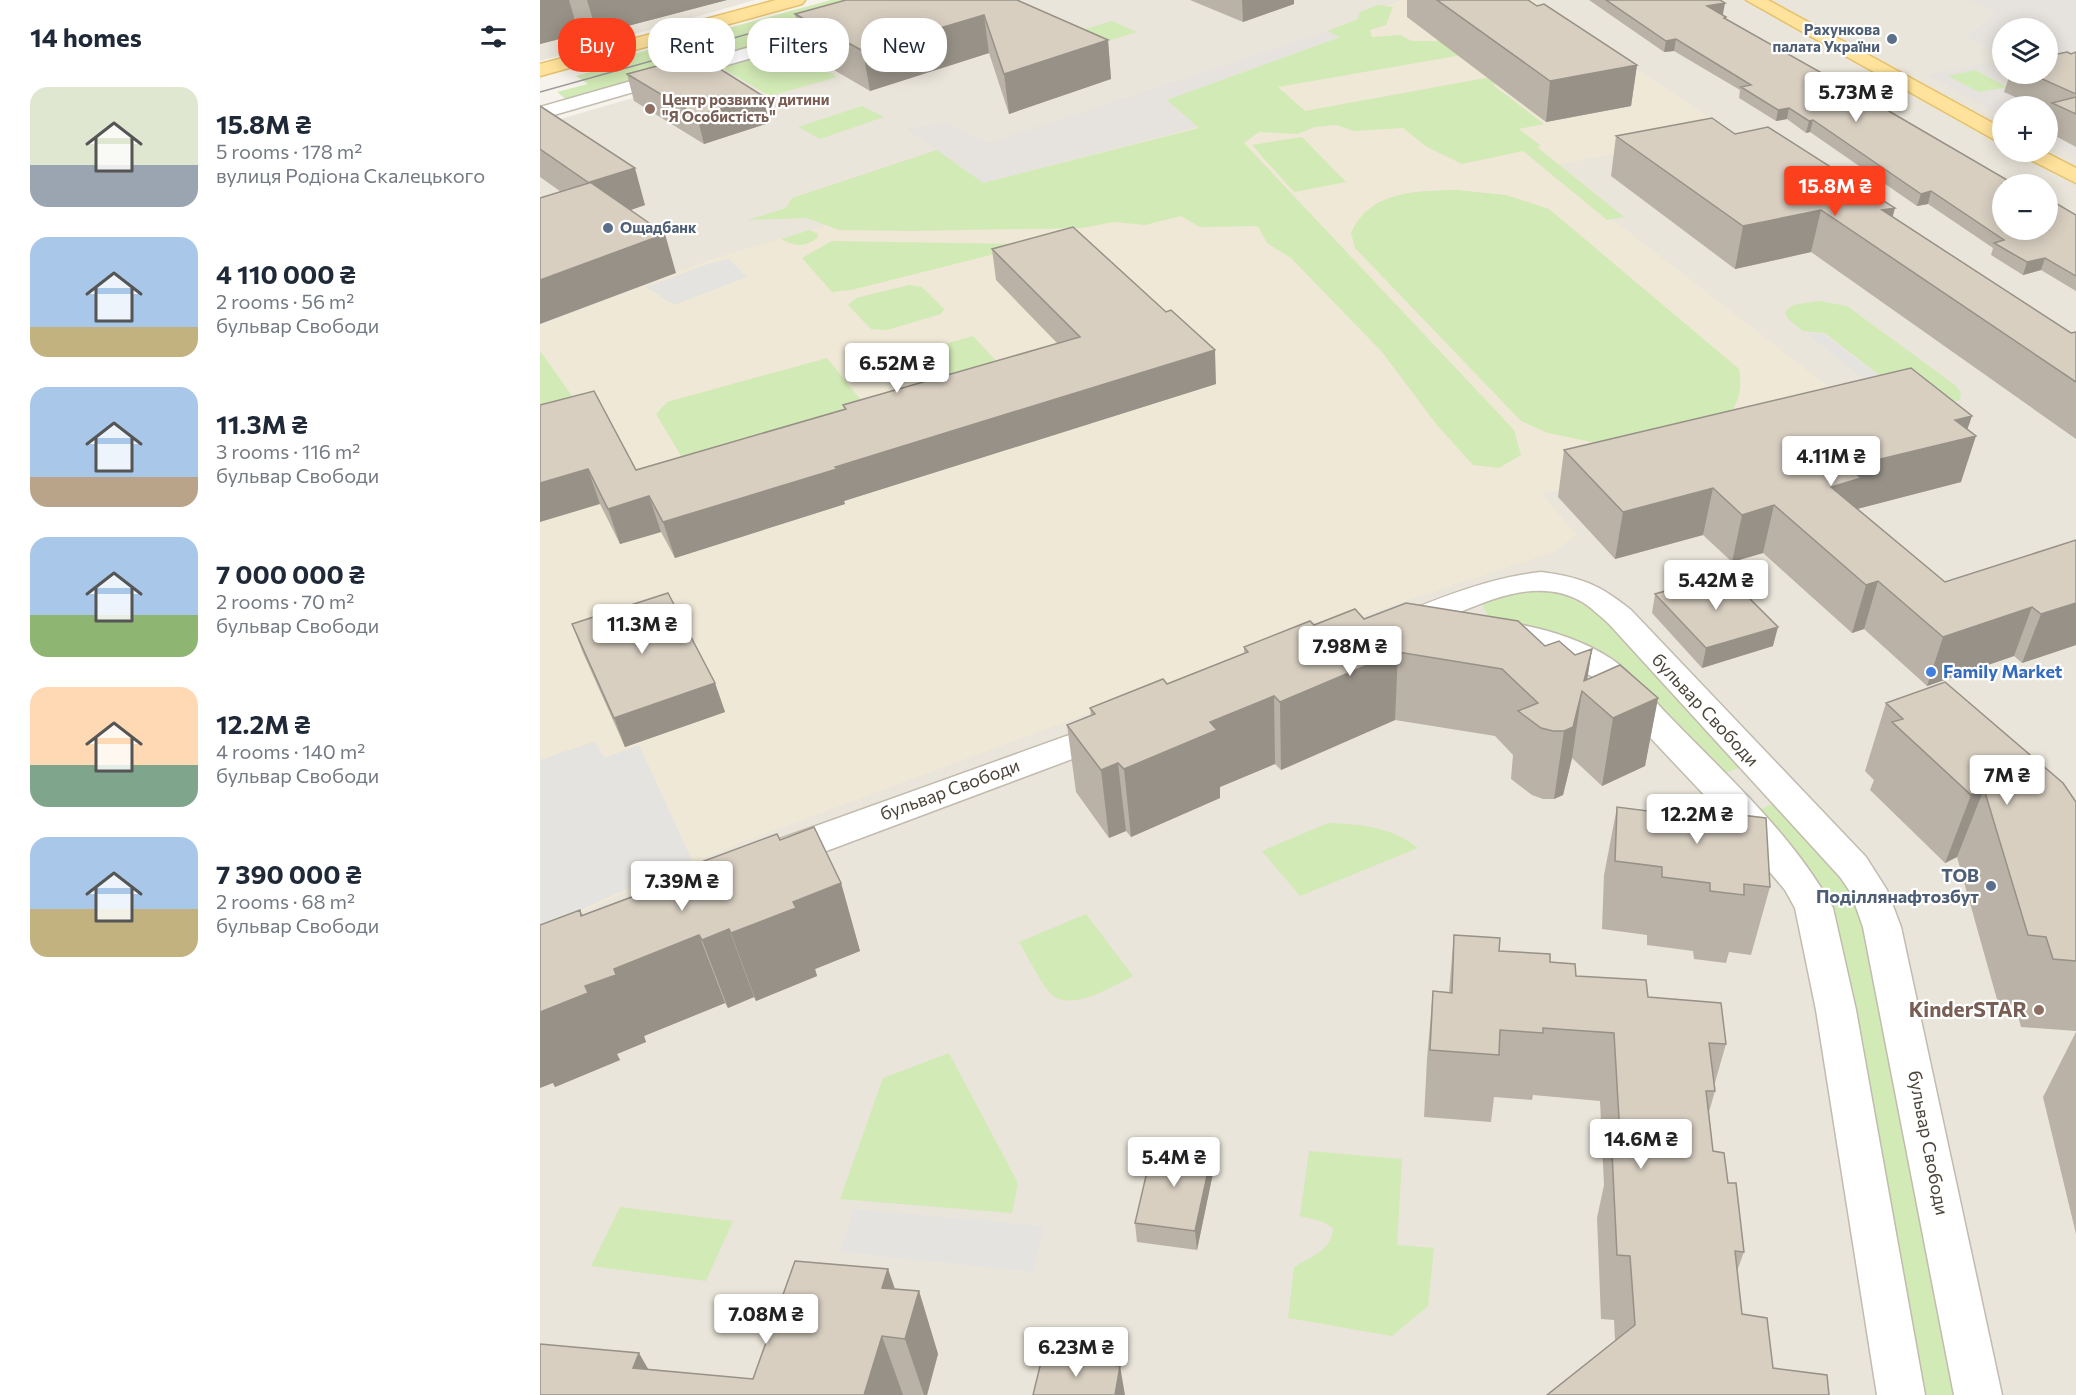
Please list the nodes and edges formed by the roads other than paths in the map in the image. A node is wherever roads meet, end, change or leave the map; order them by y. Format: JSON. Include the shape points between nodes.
{"nodes":[{"id":1,"x":796,"y":0,"type":"edge"},
{"id":2,"x":933,"y":0,"type":"edge"},
{"id":3,"x":1755,"y":0,"type":"edge"},
{"id":4,"x":540,"y":70,"type":"edge"},
{"id":5,"x":540,"y":113,"type":"edge"},
{"id":6,"x":1992,"y":130,"type":"edge"},
{"id":7,"x":2048,"y":162,"type":"edge"},
{"id":8,"x":2076,"y":177,"type":"edge"},
{"id":9,"x":1143,"y":720,"type":"edge"},
{"id":10,"x":1767,"y":777,"type":"junction"},
{"id":11,"x":1723,"y":793,"type":"junction"},
{"id":12,"x":747,"y":868,"type":"edge"},
{"id":13,"x":1900,"y":1395,"type":"edge"},
{"id":14,"x":1978,"y":1395,"type":"edge"}],
"edges":[{"from":1,"to":4,"type":"main road"},
{"from":2,"to":5,"type":"street"},
{"from":3,"to":6,"type":"main road"},
{"from":7,"to":8,"type":"main road"},
{"from":9,"to":12,"type":"street","name":"бульвар Свободи","via":[[813,840]]},
{"from":10,"to":11,"type":"street"},
{"from":10,"to":11,"type":"street","name":"бульвар Свободи","via":[[1610,606],[1571,586],[1543,581],[1517,583],[1366,639],[1468,627],[1524,634],[1567,648],[1604,669]]},
{"from":10,"to":14,"type":"street","name":"бульвар Свободи","via":[[1853,867],[1877,910]]},
{"from":11,"to":13,"type":"street","name":"бульвар Свободи","via":[[1798,880],[1817,916]]}]}
